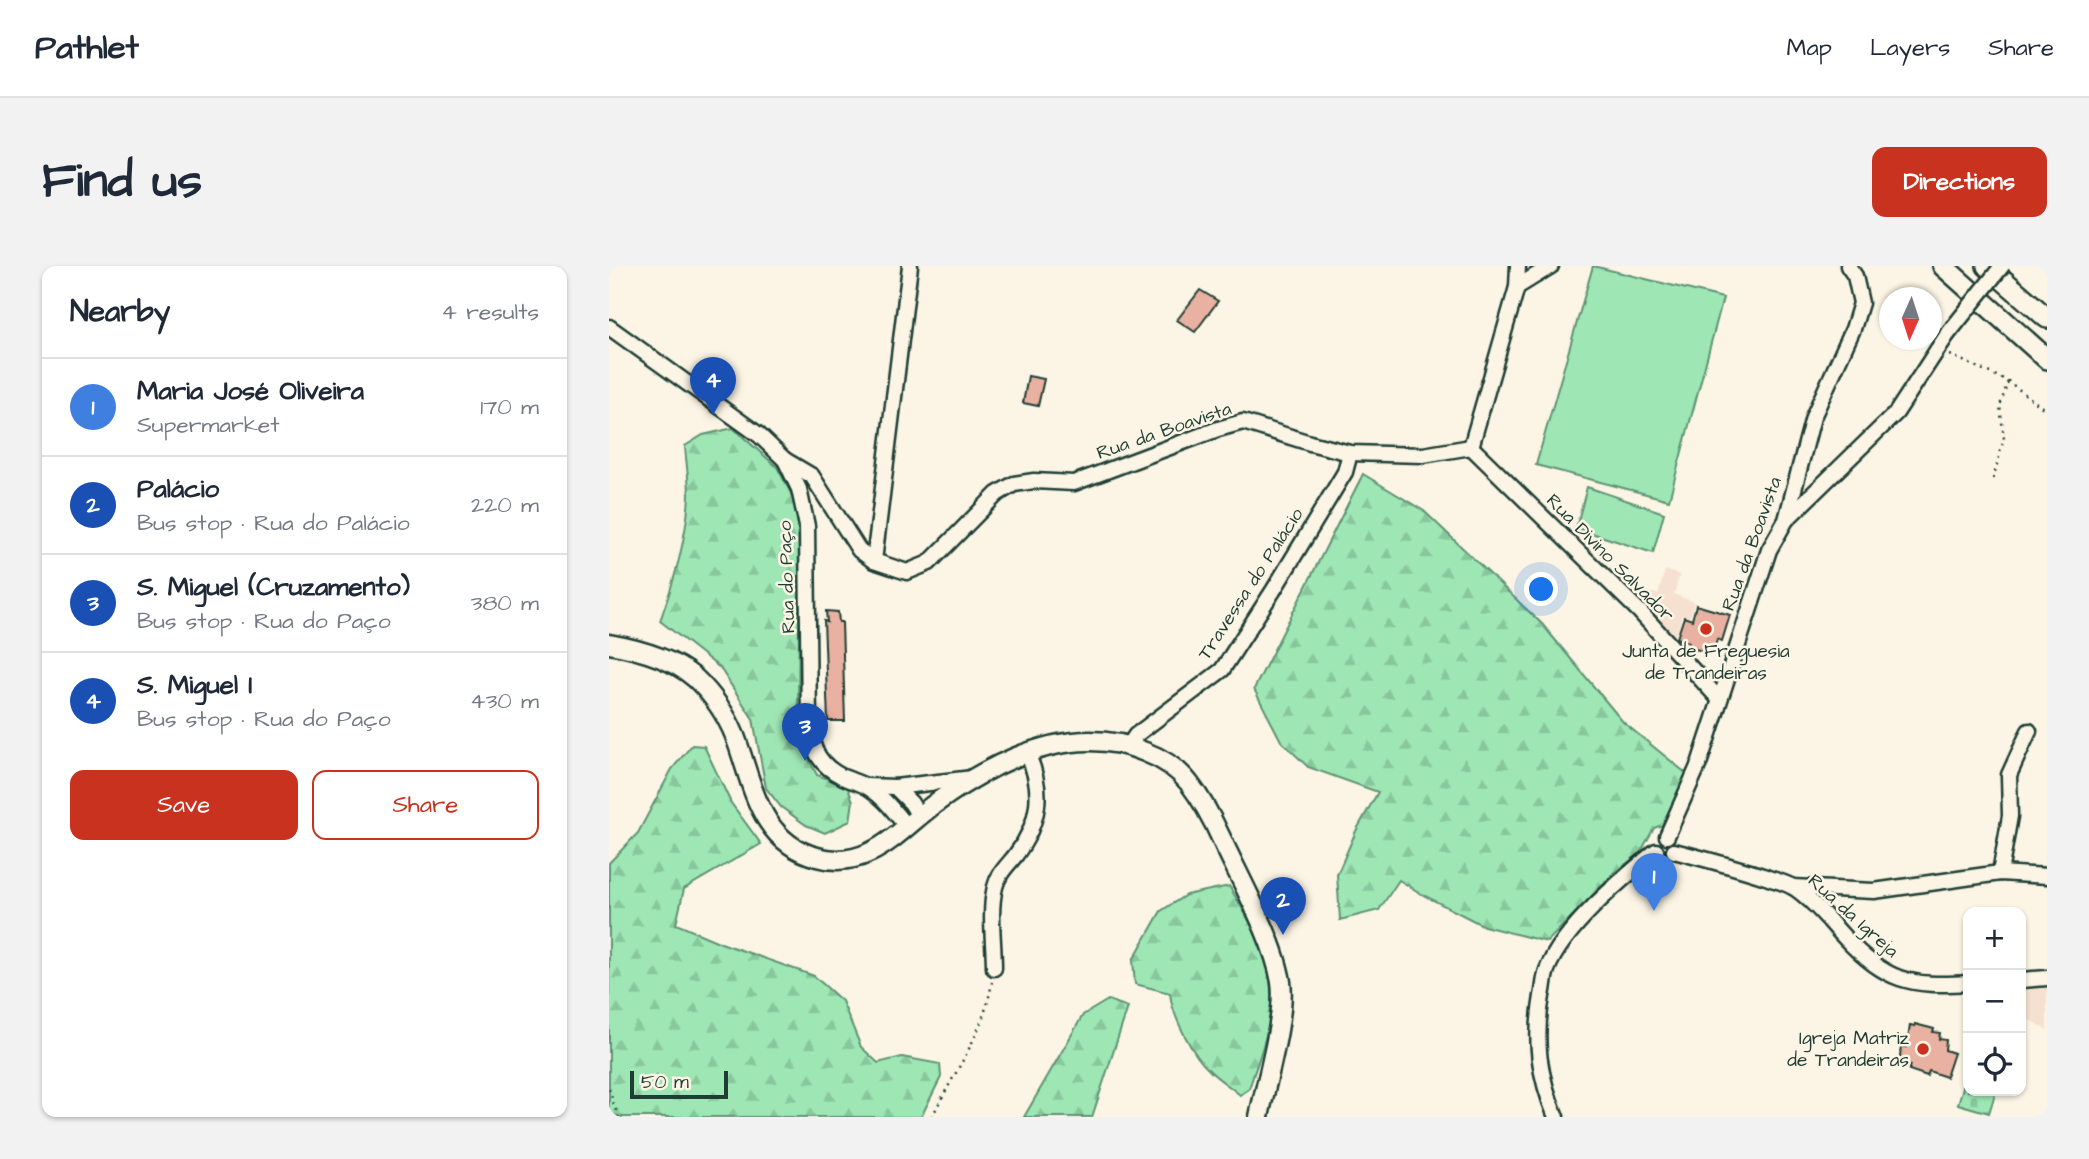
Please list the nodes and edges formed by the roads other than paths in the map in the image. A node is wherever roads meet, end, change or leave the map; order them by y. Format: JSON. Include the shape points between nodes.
{"nodes":[{"id":1,"x":910,"y":266,"type":"edge"},
{"id":2,"x":1518,"y":266,"type":"edge"},
{"id":3,"x":1551,"y":266,"type":"edge"},
{"id":4,"x":1848,"y":266,"type":"edge"},
{"id":5,"x":1943,"y":266,"type":"edge"},
{"id":6,"x":1987,"y":266,"type":"edge"},
{"id":7,"x":2002,"y":266,"type":"edge"},
{"id":8,"x":1517,"y":287,"type":"junction"},
{"id":9,"x":2047,"y":318,"type":"edge"},
{"id":10,"x":609,"y":327,"type":"edge"},
{"id":11,"x":2047,"y":359,"type":"edge"},
{"id":12,"x":1471,"y":447,"type":"junction"},
{"id":13,"x":1350,"y":453,"type":"junction"},
{"id":14,"x":785,"y":460,"type":"junction"},
{"id":15,"x":1786,"y":520,"type":"junction"},
{"id":16,"x":874,"y":561,"type":"junction"},
{"id":17,"x":609,"y":644,"type":"edge"},
{"id":18,"x":1719,"y":699,"type":"junction"},
{"id":19,"x":2029,"y":731,"type":"dead end"},
{"id":20,"x":1129,"y":745,"type":"junction"},
{"id":21,"x":1028,"y":755,"type":"junction"},
{"id":22,"x":975,"y":778,"type":"junction"},
{"id":23,"x":866,"y":786,"type":"junction"},
{"id":24,"x":895,"y":787,"type":"junction"},
{"id":25,"x":913,"y":822,"type":"junction"},
{"id":26,"x":1667,"y":836,"type":"junction"},
{"id":27,"x":1655,"y":851,"type":"junction"},
{"id":28,"x":1674,"y":851,"type":"junction"},
{"id":29,"x":2000,"y":873,"type":"junction"},
{"id":30,"x":2047,"y":876,"type":"edge"},
{"id":31,"x":1793,"y":887,"type":"junction"},
{"id":32,"x":994,"y":968,"type":"road end"},
{"id":33,"x":2047,"y":978,"type":"edge"},
{"id":34,"x":2026,"y":980,"type":"edge"},
{"id":35,"x":1963,"y":983,"type":"edge"},
{"id":36,"x":1259,"y":1117,"type":"edge"},
{"id":37,"x":1556,"y":1117,"type":"edge"}],
"edges":[{"from":1,"to":16,"type":"street"},
{"from":2,"to":8,"type":"street"},
{"from":3,"to":8,"type":"street"},
{"from":4,"to":15,"type":"street","name":"Rua da Boavista","via":[[1861,303],[1813,417]]},
{"from":5,"to":11,"type":"highway"},
{"from":6,"to":9,"type":"highway"},
{"from":7,"to":15,"type":"street","bridge":true,"via":[[1947,335],[1896,412]]},
{"from":8,"to":12,"type":"street"},
{"from":10,"to":14,"type":"street","name":"Rua do Paço","via":[[759,435]]},
{"from":12,"to":13,"type":"street","name":"Rua da Boavista","via":[[1423,455]]},
{"from":12,"to":18,"type":"street","name":"Rua Divino Salvador","via":[[1640,612]]},
{"from":13,"to":16,"type":"street","name":"Rua da Boavista","via":[[1244,422],[1074,483],[1014,484],[997,494],[929,563],[907,572]]},
{"from":13,"to":20,"type":"street","name":"Travessa do Palácio","via":[[1345,472],[1222,670],[1136,734]]},
{"from":14,"to":16,"type":"street","name":"Rua da Boavista","via":[[812,476],[859,550]]},
{"from":14,"to":23,"type":"street","name":"Rua do Paço","via":[[799,489],[807,526],[812,746],[825,766]]},
{"from":15,"to":18,"type":"street","name":"Rua da Boavista","via":[[1769,550]]},
{"from":17,"to":25,"type":"main road","via":[[662,658],[707,691],[735,736],[761,813],[779,837],[795,848],[818,858],[848,860],[866,855]]},
{"from":18,"to":26,"type":"street","name":"Rua da Boavista","via":[[1699,764]]},
{"from":19,"to":29,"type":"street","via":[[2009,775],[2010,816]]},
{"from":20,"to":21,"type":"main road","via":[[1083,740]]},
{"from":20,"to":36,"type":"main road","via":[[1160,758],[1187,781],[1209,812],[1274,954],[1281,984],[1279,1016]]},
{"from":21,"to":22,"type":"main road"},
{"from":21,"to":32,"type":"street","via":[[1036,774],[1037,809],[995,889]]},
{"from":22,"to":24,"type":"street"},
{"from":22,"to":25,"type":"main road"},
{"from":23,"to":24,"type":"street"},
{"from":23,"to":25,"type":"street","name":"Rua do Paço"},
{"from":24,"to":25,"type":"street","via":[[911,803]]},
{"from":26,"to":27,"type":"street","via":[[1656,840]]},
{"from":26,"to":28,"type":"street","via":[[1675,843]]},
{"from":27,"to":28,"type":"street","via":[[1664,857]]},
{"from":27,"to":37,"type":"street","via":[[1588,913],[1547,970],[1538,1051],[1544,1088]]},
{"from":28,"to":31,"type":"street","name":"Rua da Igreja"},
{"from":29,"to":30,"type":"street"},
{"from":29,"to":31,"type":"street","via":[[1874,891]]},
{"from":31,"to":35,"type":"street","name":"Rua da Igreja","via":[[1877,969],[1903,981],[1931,986]]},
{"from":33,"to":34,"type":"street"}]}
